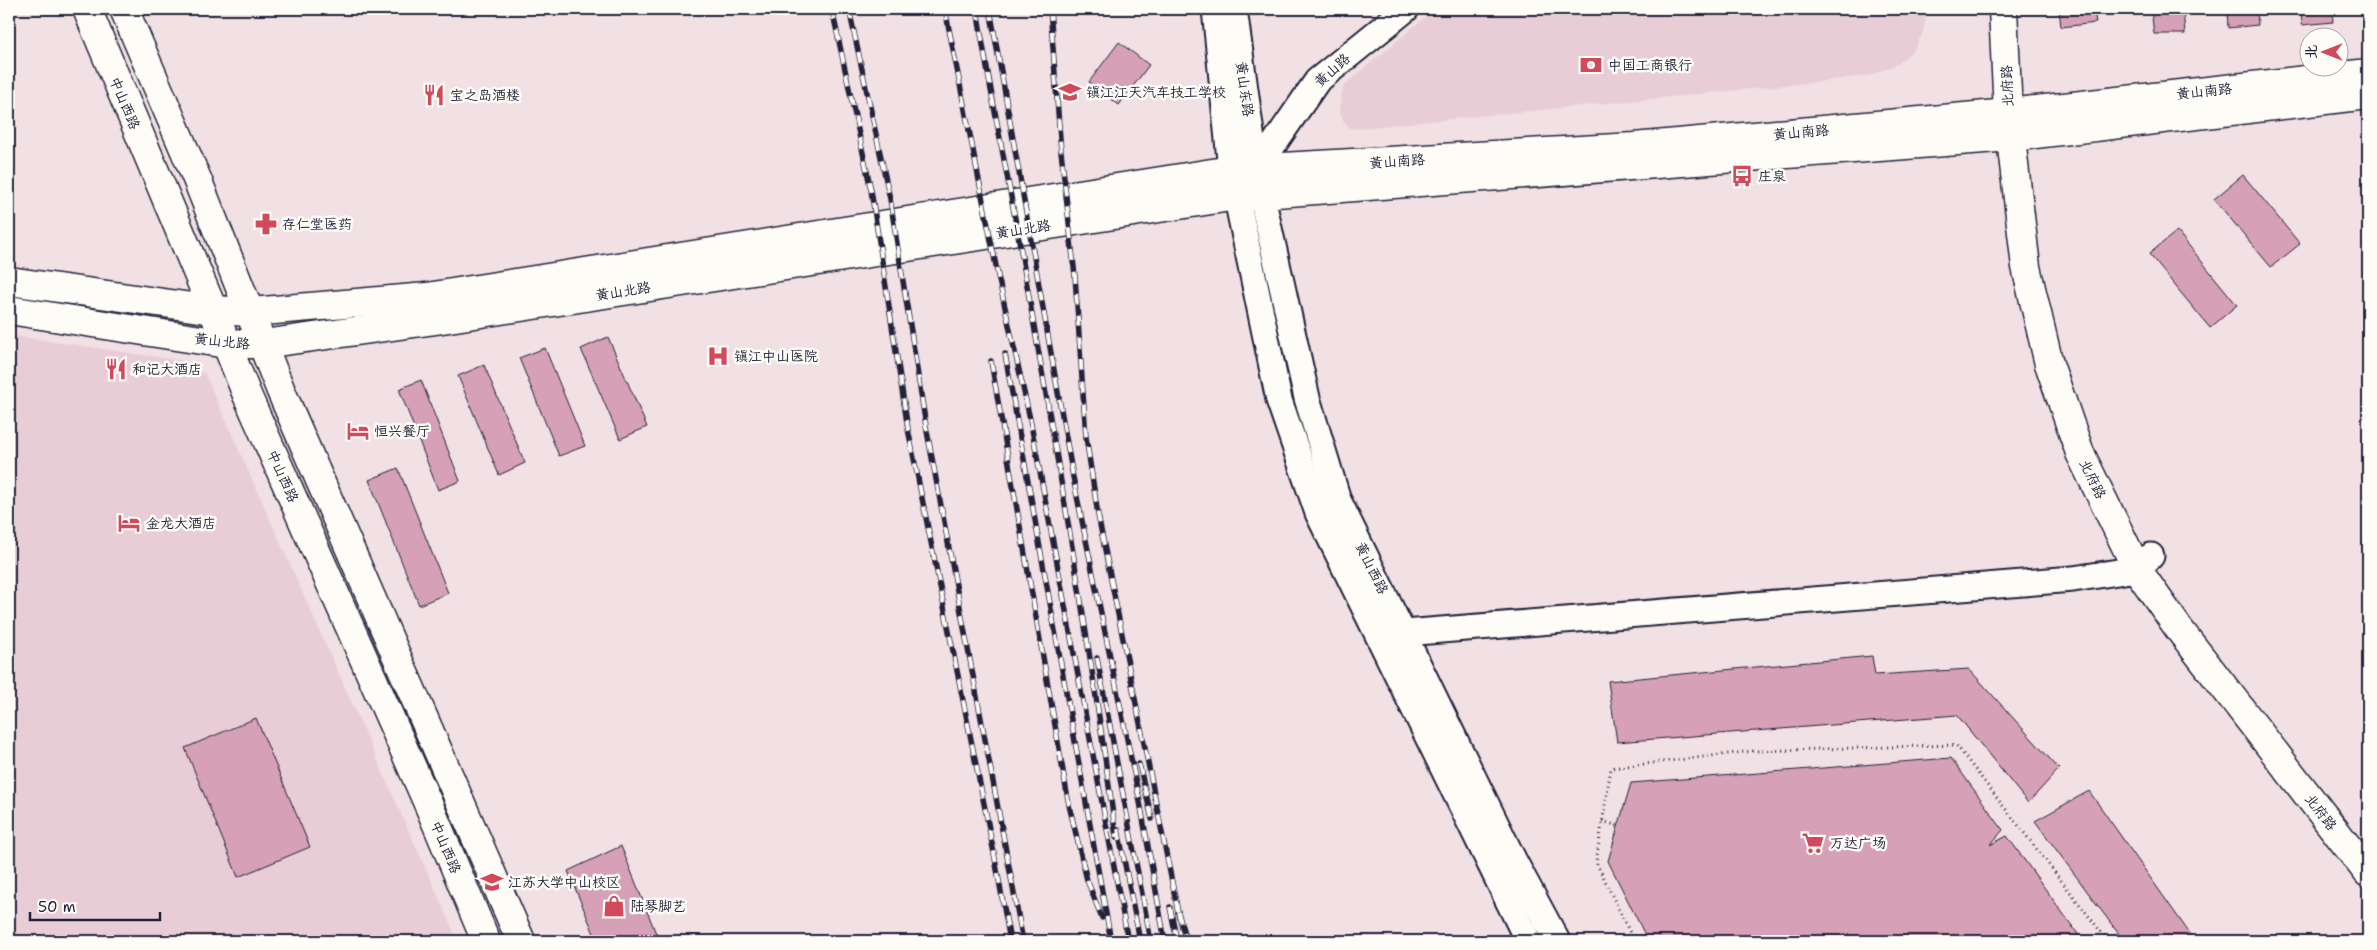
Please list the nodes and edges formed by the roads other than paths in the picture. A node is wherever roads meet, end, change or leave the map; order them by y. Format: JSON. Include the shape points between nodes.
{"nodes":[{"id":1,"x":86,"y":9,"type":"edge"},
{"id":2,"x":124,"y":9,"type":"edge"},
{"id":3,"x":1215,"y":9,"type":"edge"},
{"id":4,"x":1234,"y":9,"type":"edge"},
{"id":5,"x":1406,"y":9,"type":"edge"},
{"id":6,"x":2003,"y":9,"type":"edge"},
{"id":7,"x":2021,"y":9,"type":"edge"},
{"id":8,"x":2368,"y":73,"type":"edge"},
{"id":9,"x":2368,"y":94,"type":"edge"},
{"id":10,"x":2019,"y":124,"type":"junction"},
{"id":11,"x":1246,"y":182,"type":"junction"},
{"id":12,"x":9,"y":281,"type":"edge"},
{"id":13,"x":9,"y":310,"type":"edge"},
{"id":14,"x":213,"y":310,"type":"junction"},
{"id":15,"x":251,"y":312,"type":"junction"},
{"id":16,"x":227,"y":344,"type":"junction"},
{"id":17,"x":263,"y":344,"type":"junction"},
{"id":18,"x":2144,"y":562,"type":"junction"},
{"id":19,"x":1404,"y":633,"type":"junction"},
{"id":20,"x":2368,"y":843,"type":"edge"},
{"id":21,"x":2368,"y":873,"type":"edge"},
{"id":22,"x":486,"y":941,"type":"edge"},
{"id":23,"x":521,"y":941,"type":"edge"},
{"id":24,"x":1528,"y":941,"type":"edge"},
{"id":25,"x":1557,"y":941,"type":"edge"}],
"edges":[{"from":1,"to":14,"type":"main road","name":"中山西路"},
{"from":2,"to":15,"type":"main road"},
{"from":3,"to":11,"type":"street","name":"黄山东路"},
{"from":4,"to":11,"type":"street","name":"黄山东路"},
{"from":5,"to":11,"type":"street","name":"黄山路","via":[[1317,81]]},
{"from":6,"to":10,"type":"main road","name":"北府路"},
{"from":7,"to":10,"type":"main road","name":"北府路"},
{"from":8,"to":10,"type":"main road","name":"黄山南路"},
{"from":9,"to":10,"type":"main road","name":"黄山南路"},
{"from":10,"to":11,"type":"main road","name":"黄山南路","via":[[1634,147]]},
{"from":10,"to":18,"type":"main road","name":"北府路","via":[[2066,363],[2096,452]]},
{"from":11,"to":15,"type":"main road","name":"黄山北路","via":[[427,298]]},
{"from":11,"to":17,"type":"main road","name":"黄山北路","via":[[446,318]]},
{"from":11,"to":19,"type":"street","name":"黄山西路","via":[[1338,500]]},
{"from":11,"to":24,"type":"street","name":"黄山西路","via":[[1279,400],[1318,513]]},
{"from":12,"to":14,"type":"main road","name":"黄山北路"},
{"from":13,"to":16,"type":"main road","name":"黄山北路"},
{"from":14,"to":15,"type":"main road","name":"黄山北路"},
{"from":14,"to":16,"type":"main road","name":"中山西路"},
{"from":15,"to":17,"type":"main road"},
{"from":16,"to":17,"type":"main road","name":"黄山北路"},
{"from":16,"to":22,"type":"main road","name":"中山西路"},
{"from":17,"to":23,"type":"main road"},
{"from":18,"to":19,"type":"street","via":[[2072,580]]},
{"from":18,"to":20,"type":"main road","name":"北府路","via":[[2192,616]]},
{"from":18,"to":21,"type":"main road","name":"北府路","via":[[2179,630]]},
{"from":19,"to":25,"type":"street","name":"黄山西路","via":[[1514,861]]}]}
